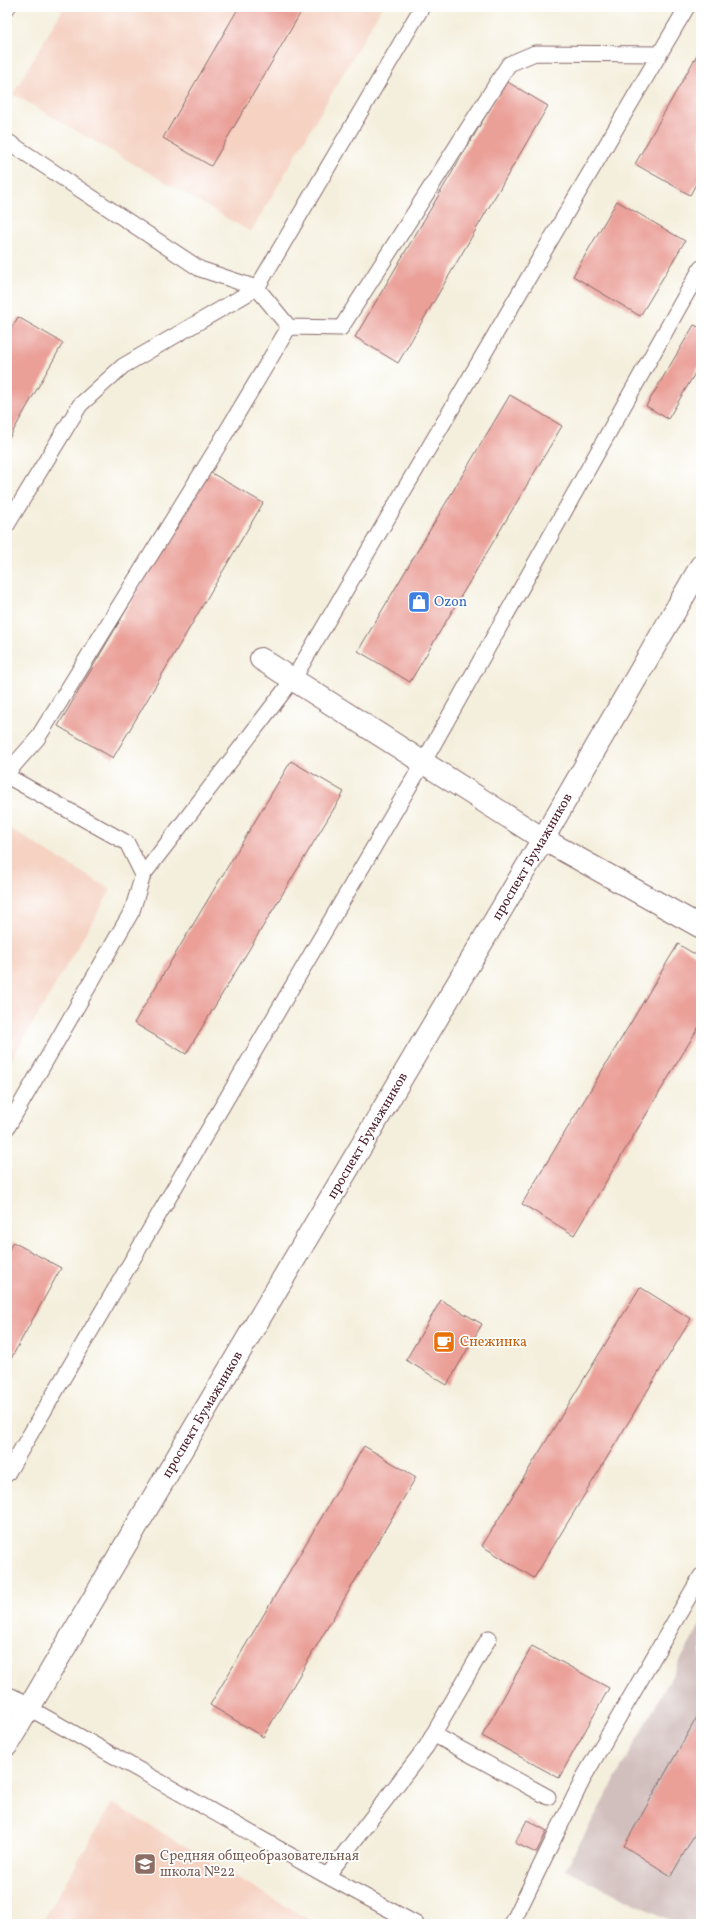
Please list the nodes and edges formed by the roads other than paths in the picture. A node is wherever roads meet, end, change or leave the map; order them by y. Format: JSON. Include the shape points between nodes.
{"nodes":[{"id":1,"x":422,"y":7,"type":"edge"},
{"id":2,"x":687,"y":7,"type":"edge"},
{"id":3,"x":659,"y":54,"type":"junction"},
{"id":4,"x":7,"y":142,"type":"edge"},
{"id":5,"x":701,"y":268,"type":"edge"},
{"id":6,"x":257,"y":288,"type":"junction"},
{"id":7,"x":289,"y":327,"type":"junction"},
{"id":8,"x":7,"y":525,"type":"edge"},
{"id":9,"x":701,"y":566,"type":"edge"},
{"id":10,"x":261,"y":659,"type":"dead end"},
{"id":11,"x":294,"y":678,"type":"junction"},
{"id":12,"x":423,"y":763,"type":"junction"},
{"id":13,"x":7,"y":775,"type":"edge"},
{"id":14,"x":543,"y":839,"type":"junction"},
{"id":15,"x":143,"y":875,"type":"junction"},
{"id":16,"x":701,"y":927,"type":"edge"},
{"id":17,"x":7,"y":1128,"type":"edge"},
{"id":18,"x":7,"y":1474,"type":"edge"},
{"id":19,"x":701,"y":1576,"type":"edge"},
{"id":20,"x":489,"y":1638,"type":"dead end"},
{"id":21,"x":7,"y":1698,"type":"edge"},
{"id":22,"x":29,"y":1708,"type":"junction"},
{"id":23,"x":433,"y":1734,"type":"junction"},
{"id":24,"x":7,"y":1745,"type":"edge"},
{"id":25,"x":548,"y":1797,"type":"dead end"},
{"id":26,"x":327,"y":1876,"type":"junction"},
{"id":27,"x":416,"y":1924,"type":"edge"},
{"id":28,"x":512,"y":1924,"type":"edge"}],
"edges":[{"from":1,"to":6,"type":"lane"},
{"from":2,"to":3,"type":"lane"},
{"from":3,"to":7,"type":"lane","via":[[535,53],[509,64],[341,328]]},
{"from":3,"to":11,"type":"lane"},
{"from":4,"to":6,"type":"lane","via":[[200,269]]},
{"from":5,"to":12,"type":"lane"},
{"from":6,"to":7,"type":"lane"},
{"from":6,"to":8,"type":"lane","via":[[123,366],[80,405]]},
{"from":7,"to":13,"type":"lane","via":[[216,450],[36,739]]},
{"from":9,"to":14,"type":"street","name":"проспект Бумажников"},
{"from":10,"to":11,"type":"street"},
{"from":11,"to":12,"type":"street"},
{"from":11,"to":15,"type":"lane"},
{"from":12,"to":14,"type":"street"},
{"from":12,"to":18,"type":"lane"},
{"from":13,"to":15,"type":"lane","via":[[127,843]]},
{"from":14,"to":16,"type":"street"},
{"from":14,"to":22,"type":"street","name":"проспект Бумажников"},
{"from":15,"to":17,"type":"lane","via":[[132,911]]},
{"from":19,"to":28,"type":"lane","via":[[586,1775]]},
{"from":20,"to":23,"type":"lane"},
{"from":21,"to":22,"type":"street"},
{"from":22,"to":24,"type":"street","name":"проспект Бумажников"},
{"from":22,"to":26,"type":"lane"},
{"from":23,"to":25,"type":"lane"},
{"from":23,"to":26,"type":"lane","via":[[426,1747]]},
{"from":26,"to":27,"type":"lane"}]}
